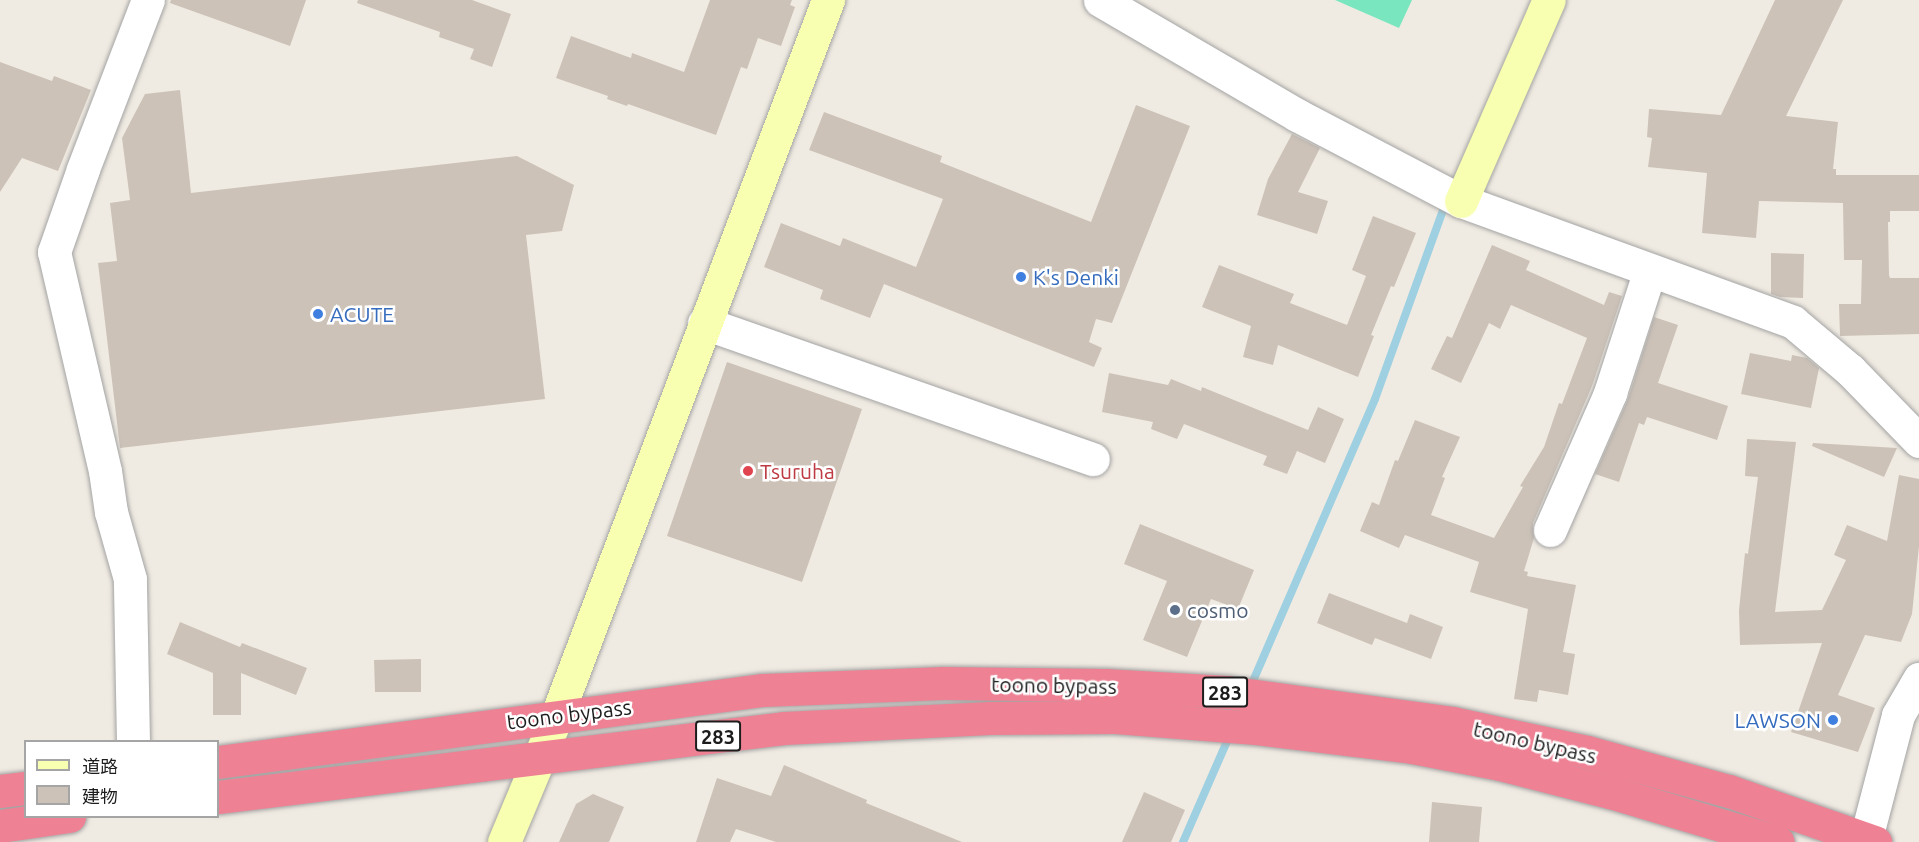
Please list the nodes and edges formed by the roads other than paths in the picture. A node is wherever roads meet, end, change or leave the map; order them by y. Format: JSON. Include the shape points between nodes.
{"nodes":[{"id":1,"x":148,"y":0,"type":"edge"},
{"id":2,"x":828,"y":0,"type":"edge"},
{"id":3,"x":1100,"y":0,"type":"edge"},
{"id":4,"x":1549,"y":0,"type":"edge"},
{"id":5,"x":1461,"y":201,"type":"junction"},
{"id":6,"x":1650,"y":270,"type":"junction"},
{"id":7,"x":704,"y":323,"type":"junction"},
{"id":8,"x":1919,"y":441,"type":"edge"},
{"id":9,"x":1093,"y":459,"type":"dead end"},
{"id":10,"x":1550,"y":530,"type":"dead end"},
{"id":11,"x":1919,"y":679,"type":"edge"},
{"id":12,"x":557,"y":715,"type":"junction"},
{"id":13,"x":133,"y":740,"type":"edge"},
{"id":14,"x":541,"y":756,"type":"junction"},
{"id":15,"x":219,"y":762,"type":"edge"},
{"id":16,"x":24,"y":788,"type":"edge"},
{"id":17,"x":0,"y":791,"type":"edge"},
{"id":18,"x":219,"y":797,"type":"edge"},
{"id":19,"x":55,"y":818,"type":"edge"},
{"id":20,"x":0,"y":826,"type":"edge"},
{"id":21,"x":506,"y":838,"type":"edge"},
{"id":22,"x":1869,"y":841,"type":"edge"},
{"id":23,"x":1778,"y":842,"type":"edge"}],
"edges":[{"from":1,"to":13,"type":"street","via":[[54,252],[105,471],[111,513],[130,579]]},
{"from":2,"to":7,"type":"street"},
{"from":3,"to":5,"type":"street","via":[[1296,115]]},
{"from":4,"to":5,"type":"street"},
{"from":5,"to":6,"type":"street"},
{"from":6,"to":8,"type":"street","via":[[1793,322],[1850,370]]},
{"from":6,"to":10,"type":"street","via":[[1610,393]]},
{"from":7,"to":9,"type":"street"},
{"from":7,"to":12,"type":"street"},
{"from":11,"to":22,"type":"street","via":[[1898,715]]},
{"from":12,"to":14,"type":"street"},
{"from":12,"to":15,"type":"highway","name":"toono bypass","number":"283"},
{"from":12,"to":22,"type":"highway","name":"toono bypass","number":"283","via":[[764,690],[944,683],[1105,685],[1227,692],[1452,723],[1587,752],[1728,791]]},
{"from":14,"to":18,"type":"highway","name":"toono bypass","number":"283"},
{"from":14,"to":21,"type":"street"},
{"from":14,"to":23,"type":"highway","name":"toono bypass","number":"283","via":[[784,728],[1115,717],[1256,728],[1412,747],[1599,789]]},
{"from":16,"to":17,"type":"highway"},
{"from":19,"to":20,"type":"highway"}]}
